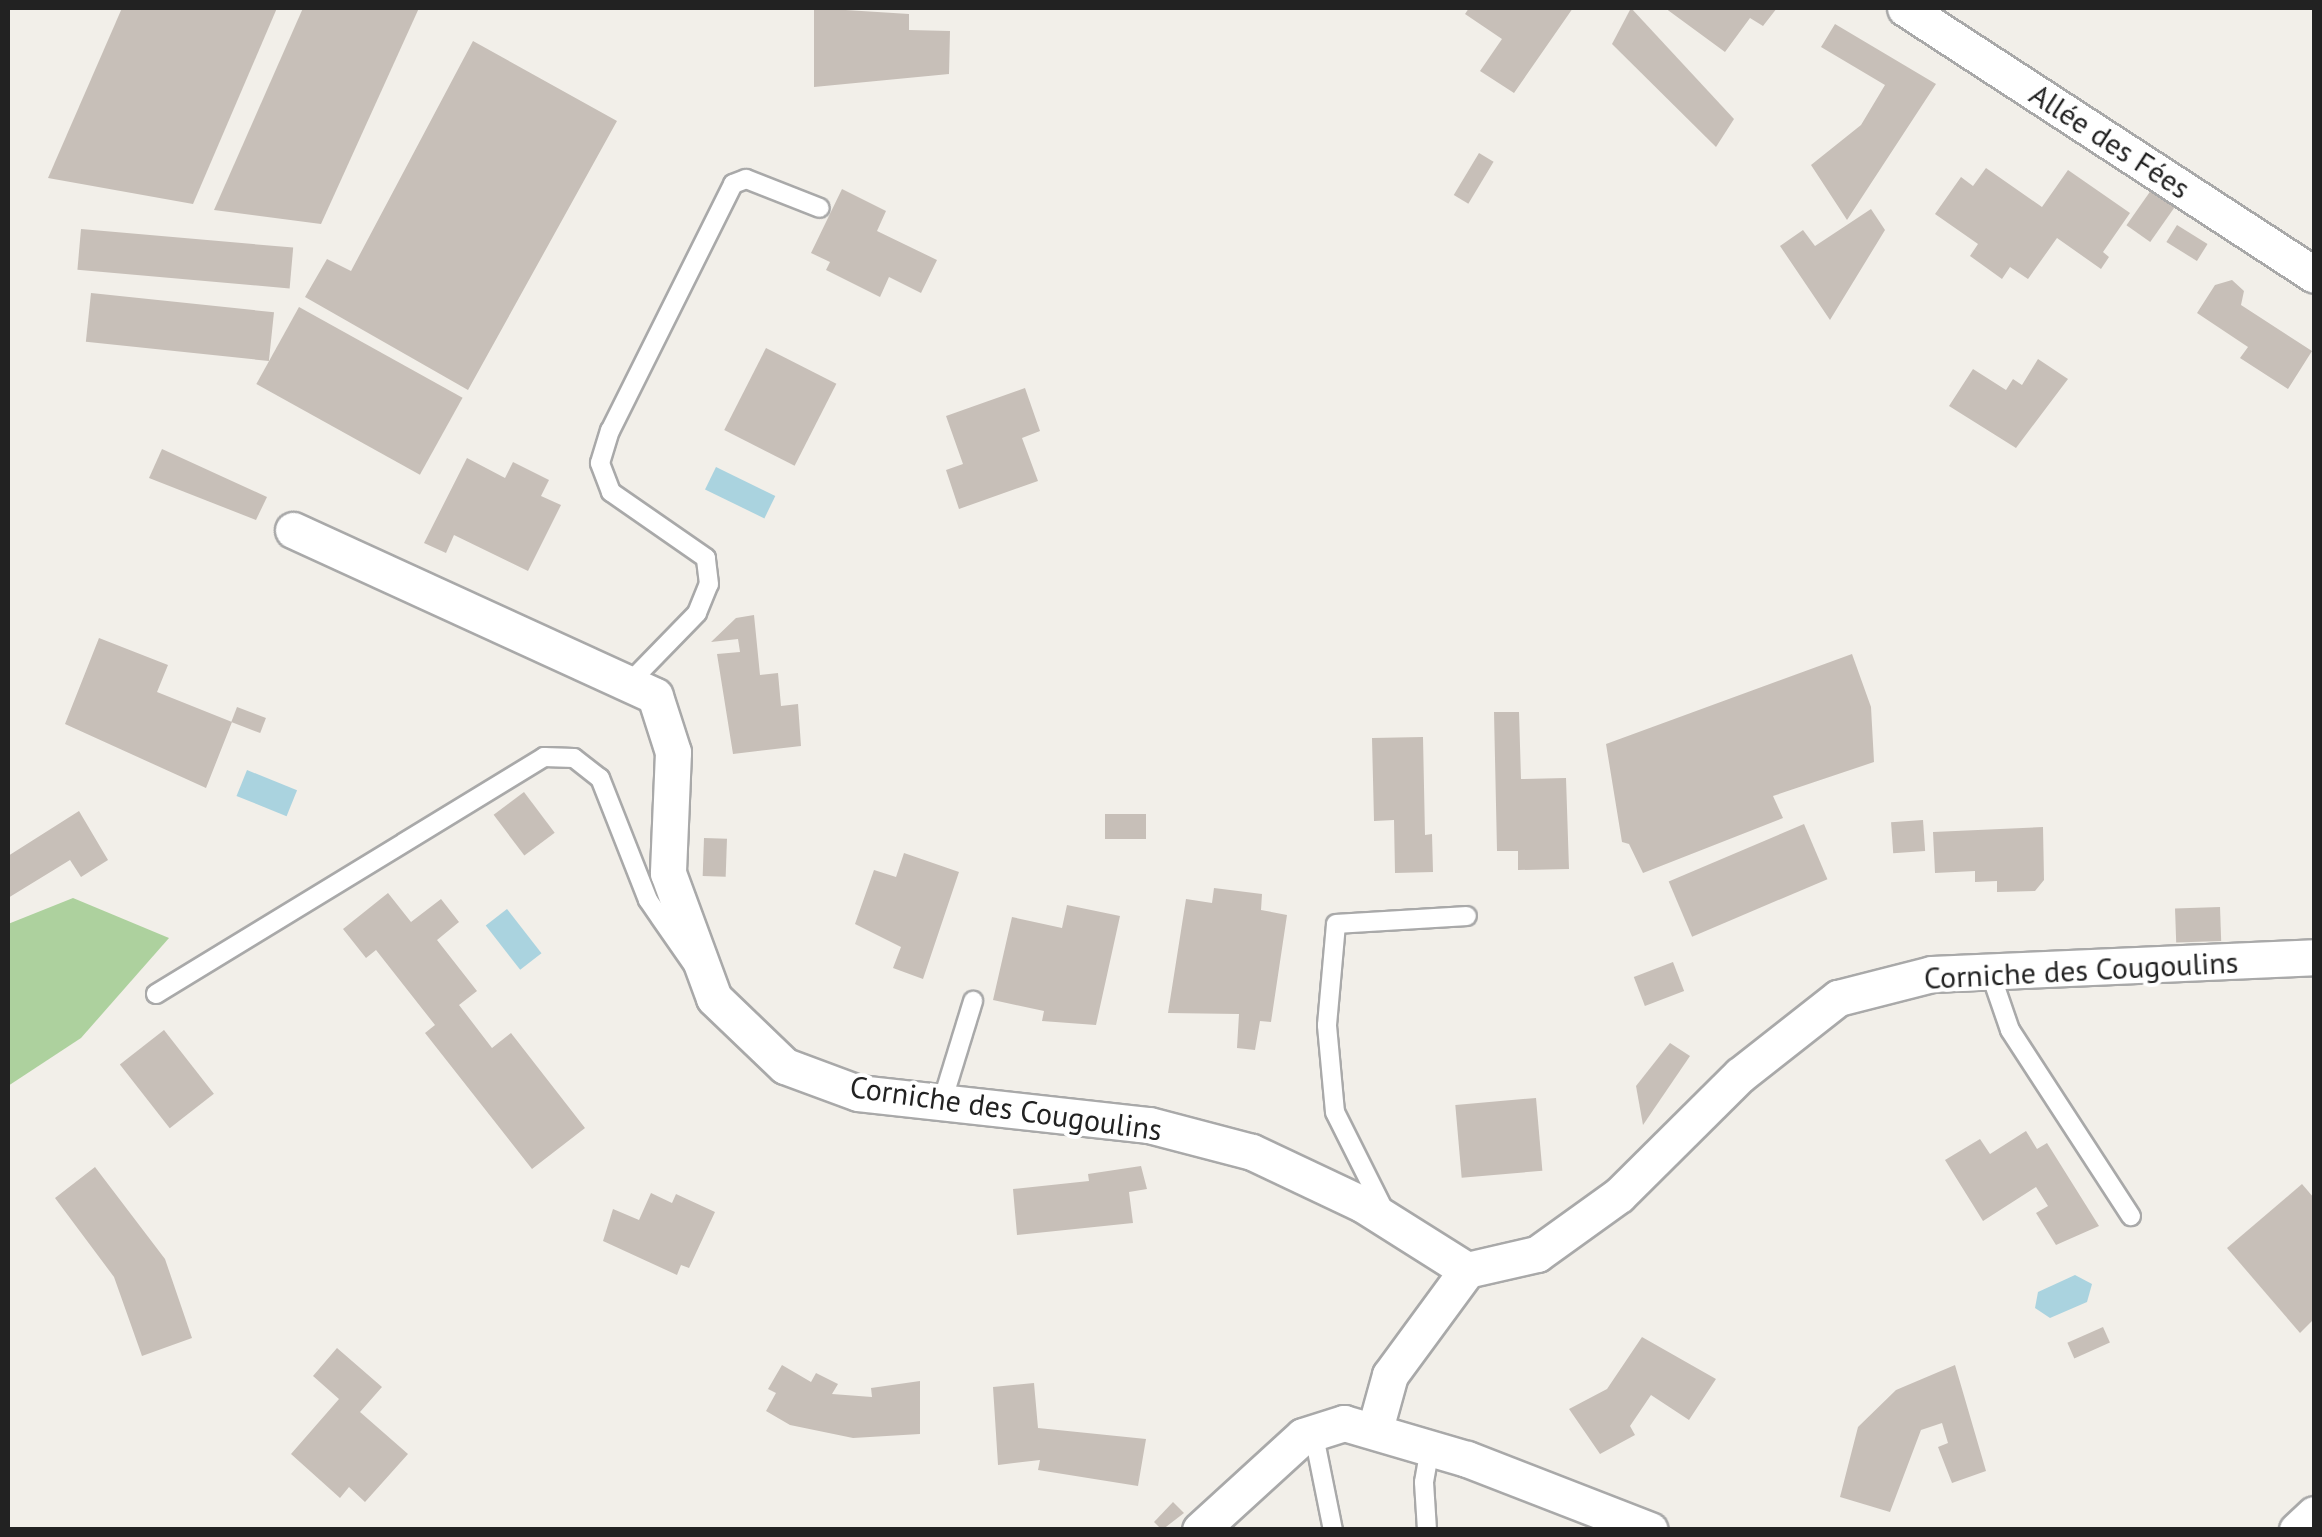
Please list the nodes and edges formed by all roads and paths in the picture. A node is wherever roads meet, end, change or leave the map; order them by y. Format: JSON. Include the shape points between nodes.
{"nodes":[{"id":1,"x":1905,"y":8,"type":"edge"},
{"id":2,"x":820,"y":208,"type":"dead end"},
{"id":3,"x":2314,"y":275,"type":"edge"},
{"id":4,"x":294,"y":530,"type":"dead end"},
{"id":5,"x":630,"y":682,"type":"junction"},
{"id":6,"x":1468,"y":916,"type":"dead end"},
{"id":7,"x":2314,"y":957,"type":"edge"},
{"id":8,"x":1990,"y":972,"type":"junction"},
{"id":9,"x":706,"y":978,"type":"junction"},
{"id":10,"x":156,"y":994,"type":"dead end"},
{"id":11,"x":973,"y":1001,"type":"dead end"},
{"id":12,"x":942,"y":1102,"type":"junction"},
{"id":13,"x":2132,"y":1216,"type":"dead end"},
{"id":14,"x":1390,"y":1222,"type":"junction"},
{"id":15,"x":1468,"y":1270,"type":"junction"},
{"id":16,"x":1376,"y":1429,"type":"junction"},
{"id":17,"x":1314,"y":1431,"type":"junction"},
{"id":18,"x":1430,"y":1448,"type":"junction"},
{"id":19,"x":2314,"y":1514,"type":"edge"},
{"id":20,"x":1200,"y":1530,"type":"edge"},
{"id":21,"x":1332,"y":1530,"type":"edge"},
{"id":22,"x":1427,"y":1530,"type":"edge"},
{"id":23,"x":1650,"y":1530,"type":"edge"},
{"id":24,"x":2296,"y":1530,"type":"edge"}],
"edges":[{"from":1,"to":3,"type":"street","name":"Allée des Fées"},
{"from":2,"to":5,"type":"lane","via":[[746,179],[733,184],[610,431],[600,464],[612,492],[706,558],[709,584],[697,613]]},
{"from":4,"to":5,"type":"street","name":"Corniche des Cougoulins"},
{"from":5,"to":9,"type":"street","name":"Corniche des Cougoulins","via":[[655,696],[672,752],[668,873]]},
{"from":6,"to":14,"type":"lane","via":[[1336,924],[1327,1024],[1335,1112]]},
{"from":7,"to":8,"type":"street","name":"Corniche des Cougoulins"},
{"from":8,"to":13,"type":"lane","via":[[2010,1030]]},
{"from":8,"to":15,"type":"street","name":"Corniche des Cougoulins","via":[[1932,974],[1838,998],[1740,1074],[1619,1196],[1537,1254]]},
{"from":9,"to":10,"type":"lane","via":[[678,952],[648,900],[600,778],[574,758],[544,758]]},
{"from":9,"to":12,"type":"street","name":"Corniche des Cougoulins","via":[[714,998],[785,1066],[858,1093]]},
{"from":11,"to":12,"type":"lane"},
{"from":12,"to":14,"type":"street","name":"Corniche des Cougoulins","via":[[1150,1125],[1252,1152]]},
{"from":14,"to":15,"type":"street","name":"Corniche des Cougoulins"},
{"from":15,"to":16,"type":"street","via":[[1390,1375]]},
{"from":16,"to":17,"type":"street","via":[[1344,1424]]},
{"from":16,"to":18,"type":"street"},
{"from":17,"to":20,"type":"street"},
{"from":17,"to":21,"type":"lane"},
{"from":18,"to":22,"type":"lane"},
{"from":18,"to":23,"type":"street"},
{"from":19,"to":24,"type":"street"}]}
